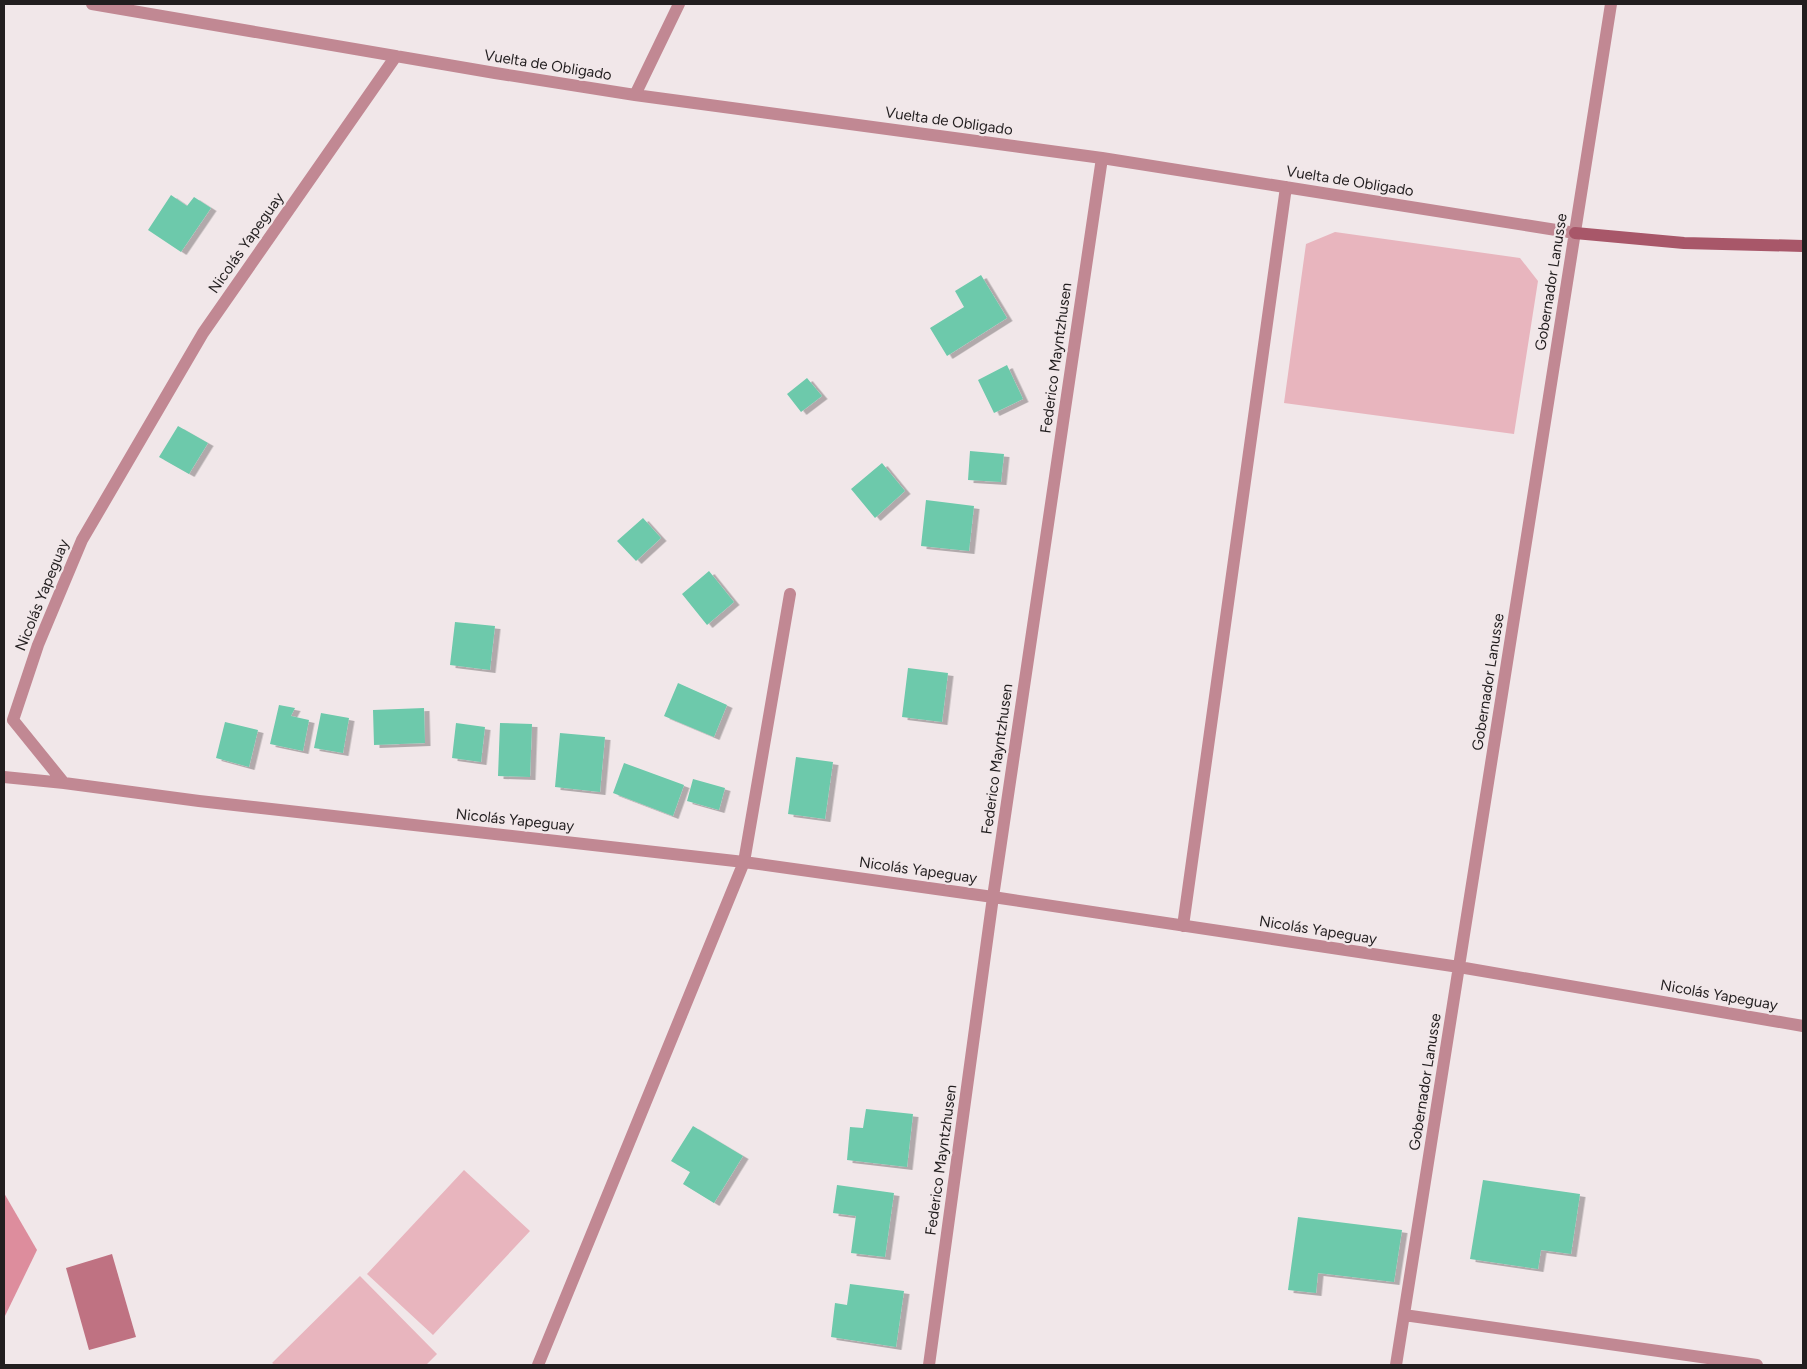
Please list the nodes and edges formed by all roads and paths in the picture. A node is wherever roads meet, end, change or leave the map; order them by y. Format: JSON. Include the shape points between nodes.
{"nodes":[{"id":1,"x":92,"y":4,"type":"edge"},
{"id":2,"x":679,"y":4,"type":"edge"},
{"id":3,"x":1611,"y":4,"type":"edge"},
{"id":4,"x":396,"y":56,"type":"junction"},
{"id":5,"x":634,"y":95,"type":"junction"},
{"id":6,"x":1102,"y":158,"type":"junction"},
{"id":7,"x":1286,"y":187,"type":"junction"},
{"id":8,"x":1575,"y":233,"type":"junction"},
{"id":9,"x":1803,"y":246,"type":"edge"},
{"id":10,"x":790,"y":594,"type":"dead end"},
{"id":11,"x":4,"y":777,"type":"edge"},
{"id":12,"x":64,"y":783,"type":"junction"},
{"id":13,"x":744,"y":862,"type":"junction"},
{"id":14,"x":993,"y":897,"type":"junction"},
{"id":15,"x":1183,"y":926,"type":"junction"},
{"id":16,"x":1459,"y":967,"type":"junction"},
{"id":17,"x":1803,"y":1026,"type":"edge"},
{"id":18,"x":1404,"y":1315,"type":"junction"},
{"id":19,"x":538,"y":1365,"type":"edge"},
{"id":20,"x":930,"y":1365,"type":"edge"},
{"id":21,"x":1396,"y":1365,"type":"edge"},
{"id":22,"x":1757,"y":1365,"type":"edge"}],
"edges":[{"from":1,"to":4,"type":"street","name":"Vuelta de Obligado"},
{"from":2,"to":5,"type":"street"},
{"from":3,"to":8,"type":"street","name":"Gobernador Lanusse"},
{"from":4,"to":5,"type":"street","name":"Vuelta de Obligado"},
{"from":4,"to":12,"type":"street","name":"Nicolás Yapeguay","via":[[203,333],[82,540],[38,644],[13,720]]},
{"from":5,"to":6,"type":"street","name":"Vuelta de Obligado"},
{"from":6,"to":7,"type":"street","name":"Vuelta de Obligado"},
{"from":6,"to":14,"type":"street","name":"Federico Mayntzhusen"},
{"from":7,"to":8,"type":"street","name":"Vuelta de Obligado"},
{"from":7,"to":15,"type":"street"},
{"from":8,"to":9,"type":"main road","name":"Vuelta de Obligado","via":[[1684,243]]},
{"from":8,"to":16,"type":"street","name":"Gobernador Lanusse"},
{"from":10,"to":13,"type":"street"},
{"from":11,"to":12,"type":"street"},
{"from":12,"to":13,"type":"street","name":"Nicolás Yapeguay"},
{"from":13,"to":14,"type":"street","name":"Nicolás Yapeguay"},
{"from":13,"to":19,"type":"street"},
{"from":14,"to":15,"type":"street","name":"Nicolás Yapeguay"},
{"from":14,"to":20,"type":"street","name":"Federico Mayntzhusen"},
{"from":15,"to":16,"type":"street","name":"Nicolás Yapeguay"},
{"from":16,"to":17,"type":"street","name":"Nicolás Yapeguay"},
{"from":16,"to":18,"type":"street","name":"Gobernador Lanusse"},
{"from":18,"to":21,"type":"street","name":"Gobernador Lanusse"},
{"from":18,"to":22,"type":"street"}]}
